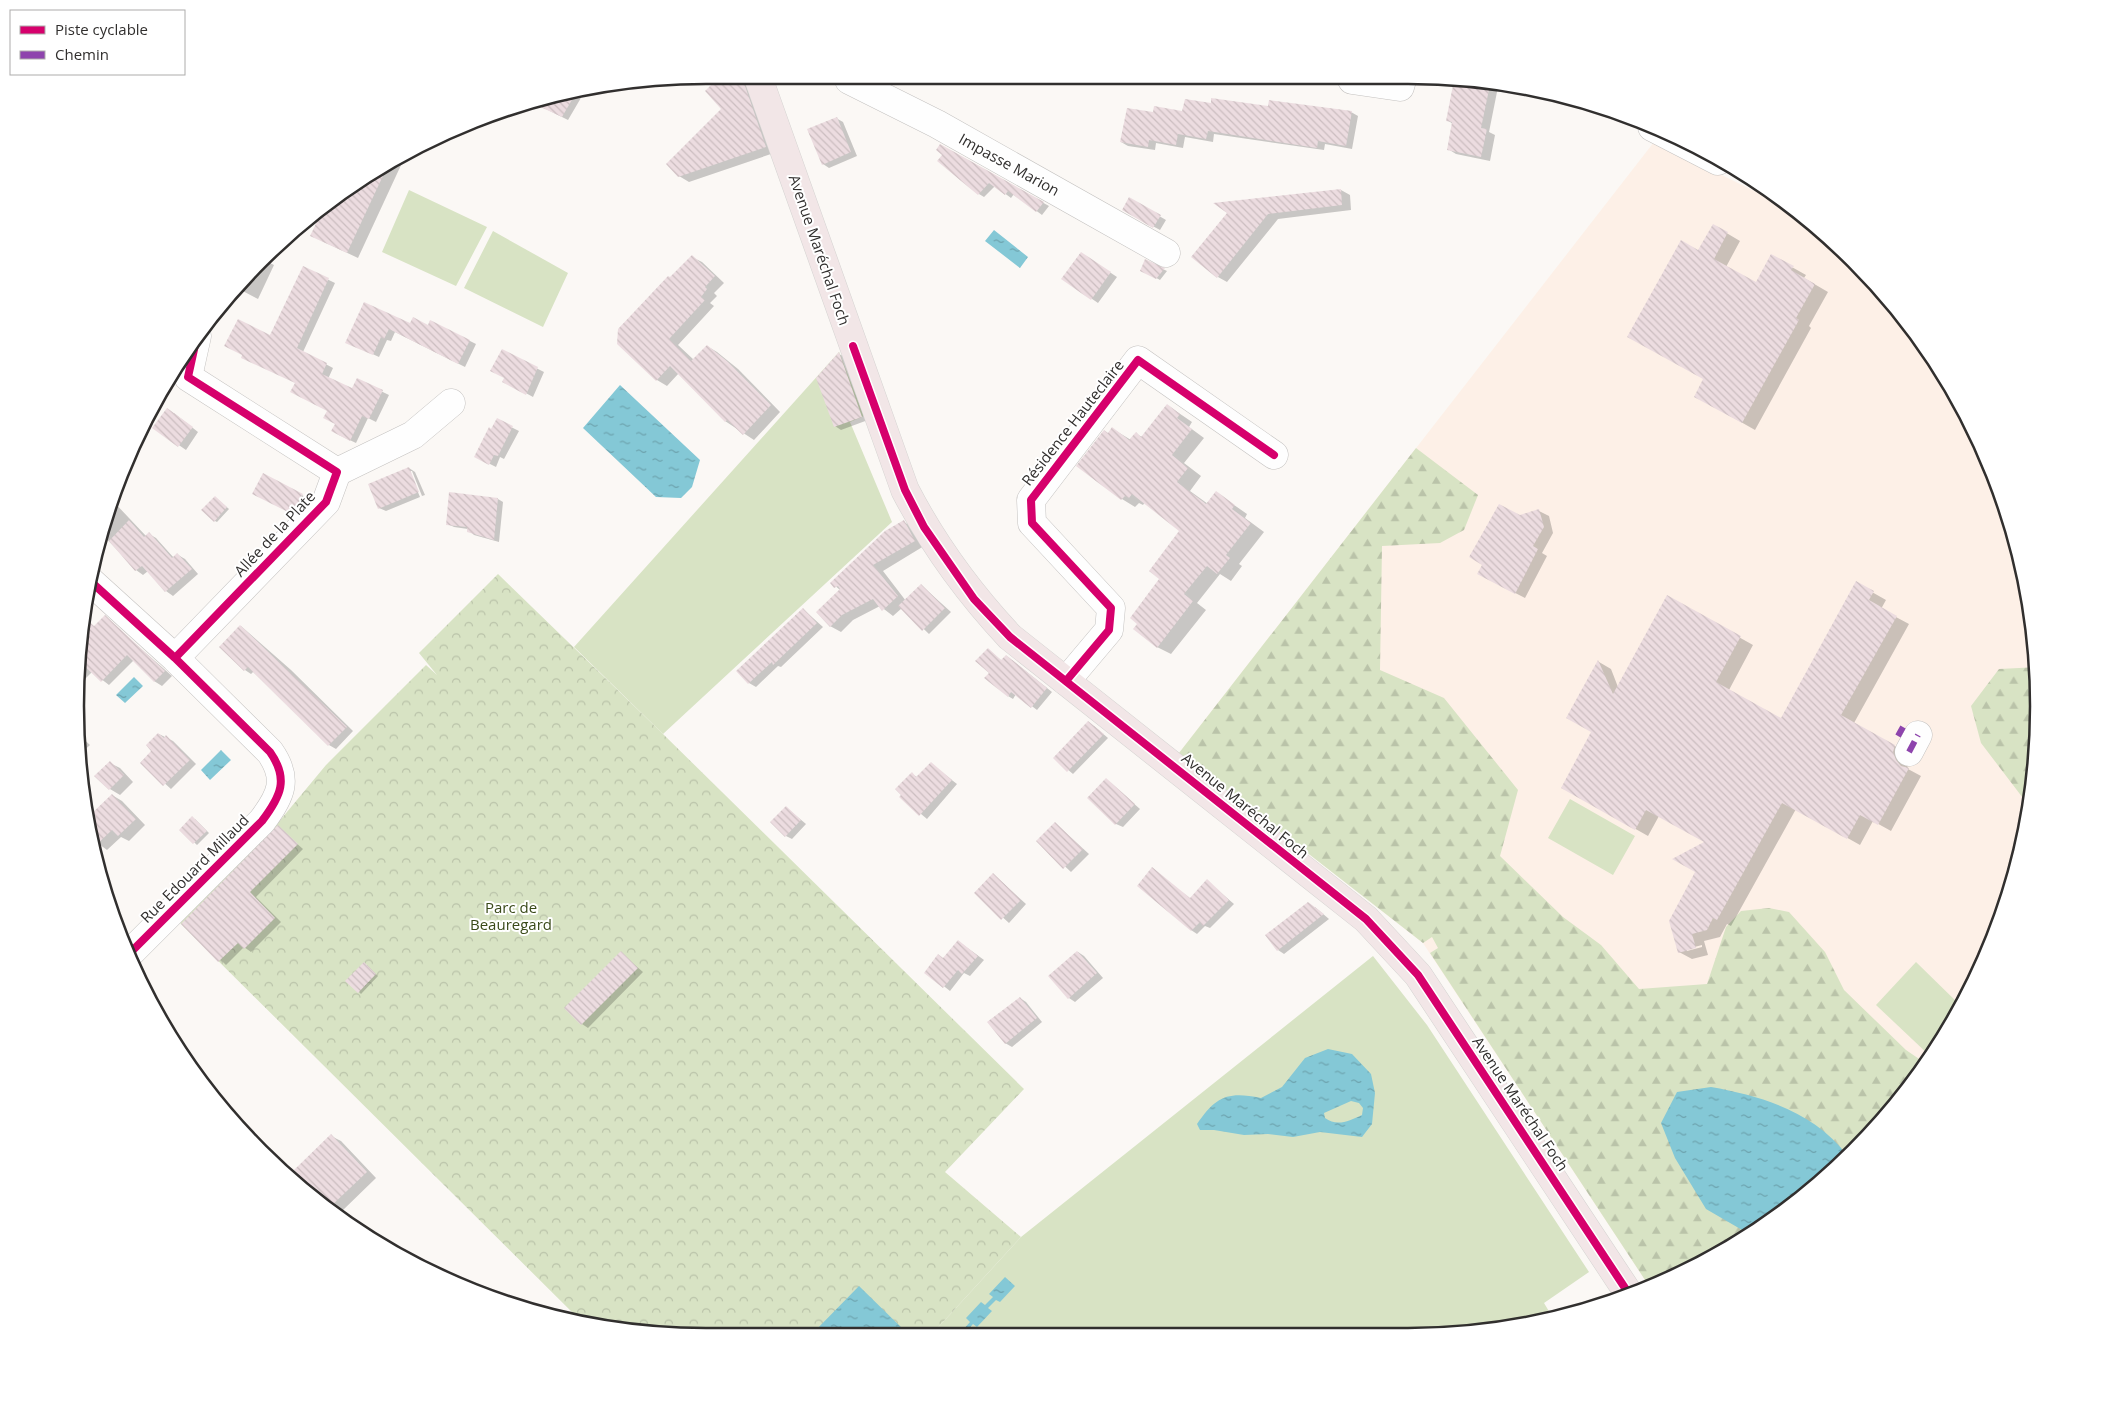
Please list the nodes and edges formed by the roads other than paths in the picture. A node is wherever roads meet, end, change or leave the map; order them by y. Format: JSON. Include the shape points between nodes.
{"nodes":[{"id":1,"x":760,"y":84,"type":"edge"},
{"id":2,"x":857,"y":84,"type":"edge"},
{"id":3,"x":1379,"y":84,"type":"edge"},
{"id":4,"x":1401,"y":84,"type":"edge"},
{"id":5,"x":1166,"y":253,"type":"dead end"},
{"id":6,"x":193,"y":354,"type":"edge"},
{"id":7,"x":451,"y":403,"type":"dead end"},
{"id":8,"x":1274,"y":455,"type":"dead end"},
{"id":9,"x":337,"y":472,"type":"junction"},
{"id":10,"x":96,"y":586,"type":"edge"},
{"id":11,"x":175,"y":658,"type":"junction"},
{"id":12,"x":1066,"y":681,"type":"junction"},
{"id":13,"x":134,"y":949,"type":"edge"},
{"id":14,"x":1625,"y":1289,"type":"edge"}],
"edges":[{"from":1,"to":12,"type":"main road","name":"Avenue Maréchal Foch","via":[[906,490],[924,526],[974,599],[1010,637]]},
{"from":2,"to":5,"type":"street","name":"Impasse Marion","via":[[937,124]]},
{"from":3,"to":4,"type":"street","via":[[1400,87]]},
{"from":6,"to":9,"type":"street","via":[[188,377]]},
{"from":7,"to":9,"type":"street","via":[[413,435]]},
{"from":8,"to":12,"type":"street","name":"Résidence Hauteclaire","via":[[1138,360],[1031,500],[1032,522],[1111,608],[1110,630]]},
{"from":9,"to":11,"type":"street","name":"Allée de la Plate","via":[[326,502]]},
{"from":10,"to":11,"type":"street"},
{"from":11,"to":13,"type":"street","name":"Rue Edouard Millaud","via":[[270,752],[279,765],[281,781],[275,803],[262,821]]},
{"from":12,"to":14,"type":"main road","name":"Avenue Maréchal Foch","via":[[1366,920],[1418,975]]}]}
